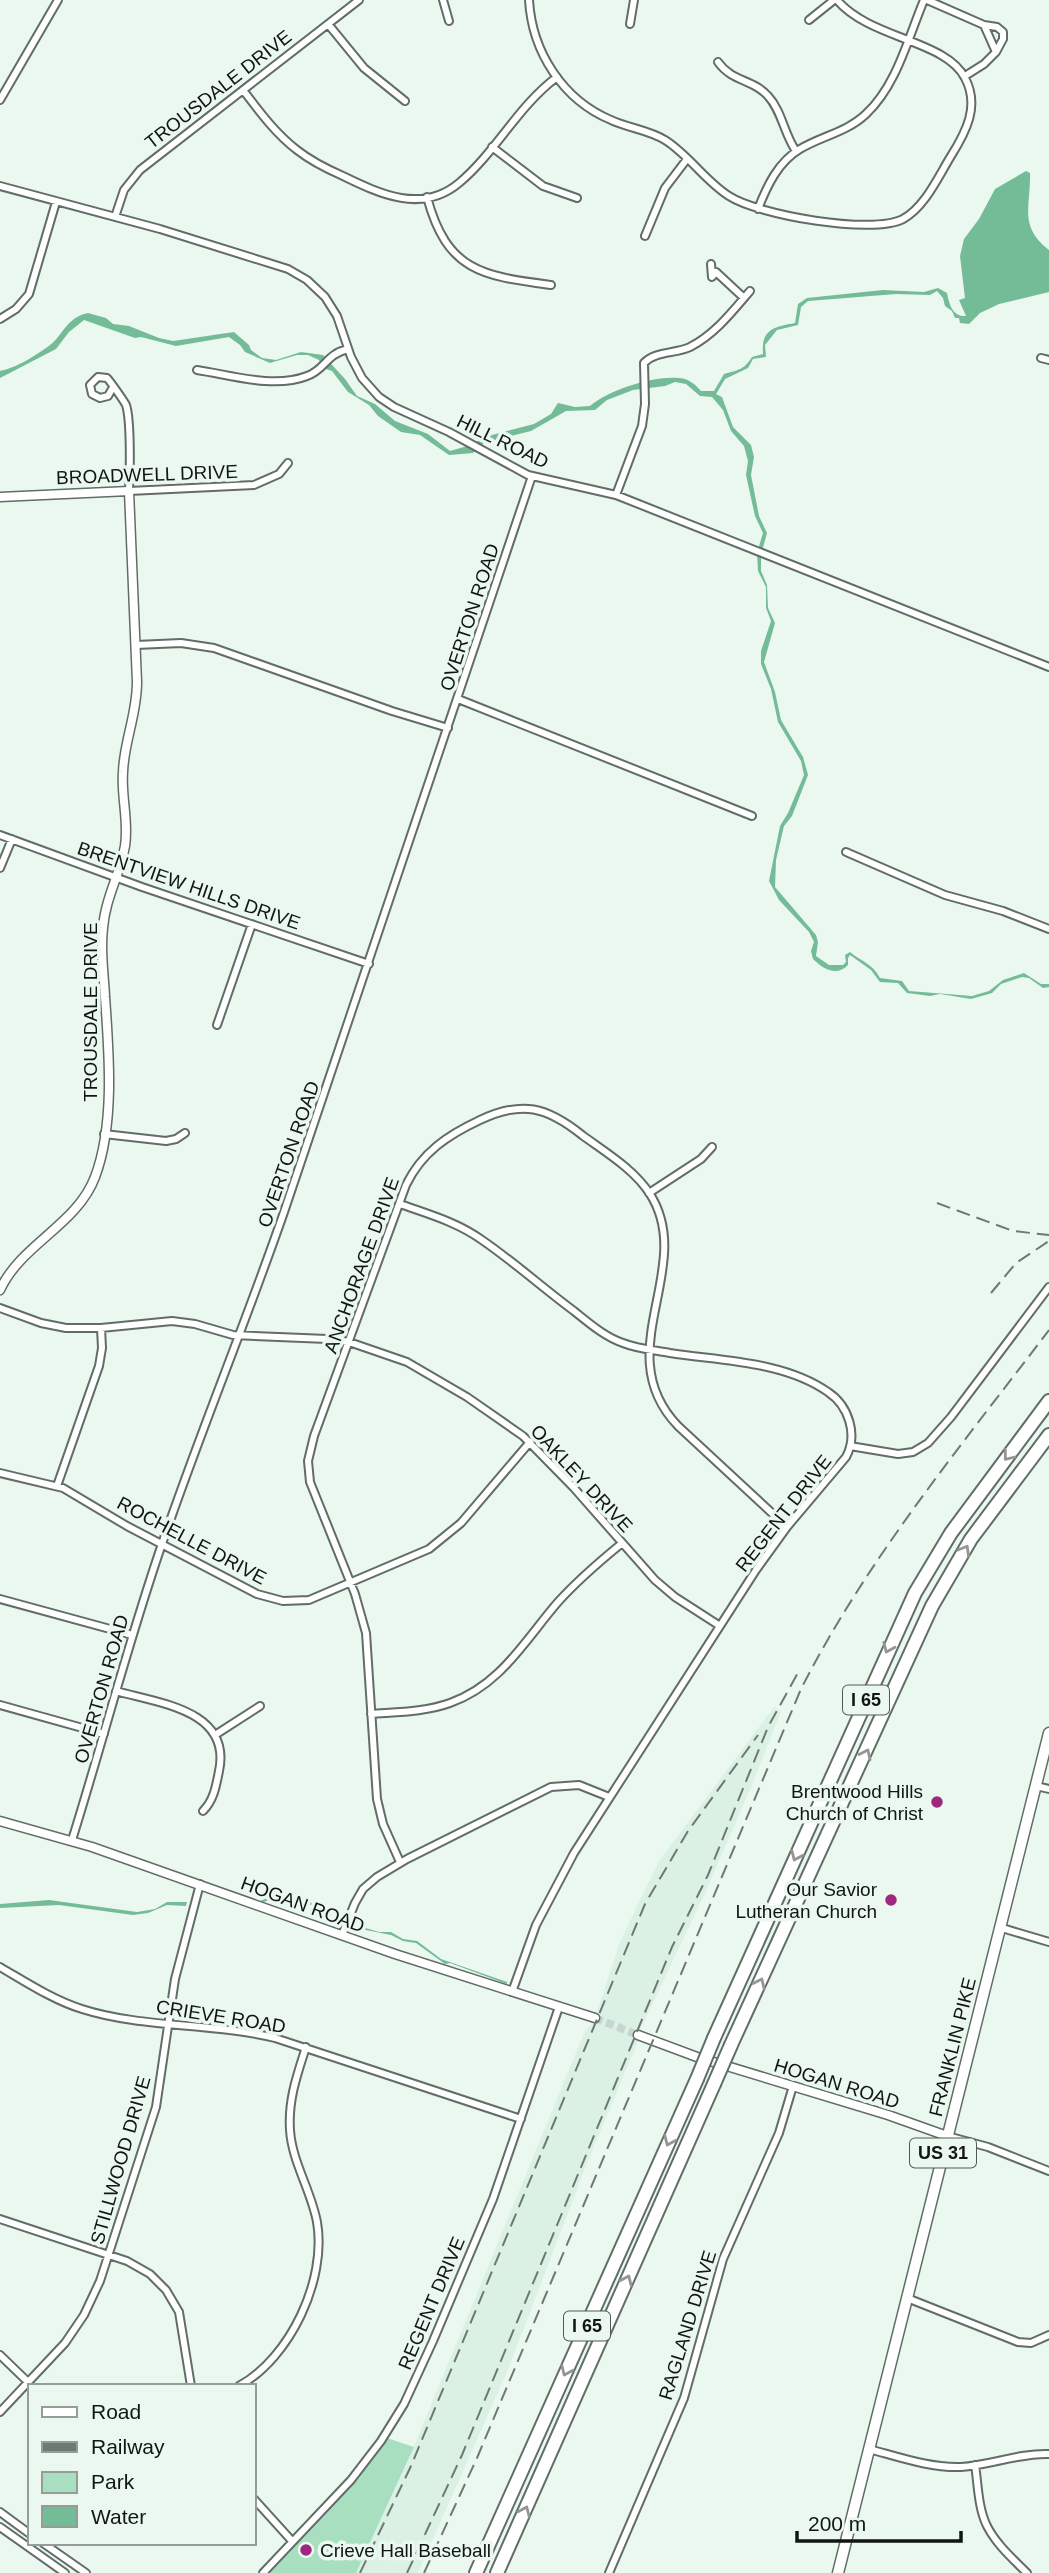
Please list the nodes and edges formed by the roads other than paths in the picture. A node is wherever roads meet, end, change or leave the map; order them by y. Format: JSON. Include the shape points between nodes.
{"nodes":[{"id":1,"x":58,"y":0,"type":"edge"},
{"id":2,"x":359,"y":0,"type":"edge"},
{"id":3,"x":443,"y":0,"type":"edge"},
{"id":4,"x":529,"y":0,"type":"edge"},
{"id":5,"x":634,"y":0,"type":"edge"},
{"id":6,"x":835,"y":0,"type":"edge"},
{"id":7,"x":926,"y":0,"type":"edge"},
{"id":8,"x":809,"y":20,"type":"dead end"},
{"id":9,"x":449,"y":21,"type":"dead end"},
{"id":10,"x":328,"y":24,"type":"junction"},
{"id":11,"x":630,"y":24,"type":"dead end"},
{"id":12,"x":984,"y":25,"type":"junction"},
{"id":13,"x":907,"y":41,"type":"junction"},
{"id":14,"x":996,"y":52,"type":"junction"},
{"id":15,"x":718,"y":61,"type":"dead end"},
{"id":16,"x":965,"y":76,"type":"junction"},
{"id":17,"x":557,"y":77,"type":"junction"},
{"id":18,"x":243,"y":90,"type":"junction"},
{"id":19,"x":0,"y":100,"type":"edge"},
{"id":20,"x":405,"y":102,"type":"dead end"},
{"id":21,"x":492,"y":147,"type":"junction"},
{"id":22,"x":796,"y":151,"type":"junction"},
{"id":23,"x":687,"y":159,"type":"junction"},
{"id":24,"x":0,"y":186,"type":"edge"},
{"id":25,"x":427,"y":197,"type":"junction"},
{"id":26,"x":577,"y":198,"type":"dead end"},
{"id":27,"x":56,"y":202,"type":"junction"},
{"id":28,"x":758,"y":209,"type":"junction"},
{"id":29,"x":115,"y":217,"type":"junction"},
{"id":30,"x":645,"y":236,"type":"dead end"},
{"id":31,"x":711,"y":264,"type":"dead end"},
{"id":32,"x":551,"y":285,"type":"dead end"},
{"id":33,"x":750,"y":291,"type":"dead end"},
{"id":34,"x":744,"y":298,"type":"junction"},
{"id":35,"x":0,"y":319,"type":"edge"},
{"id":36,"x":348,"y":349,"type":"junction"},
{"id":37,"x":197,"y":370,"type":"dead end"},
{"id":38,"x":112,"y":389,"type":"dead end"},
{"id":39,"x":288,"y":463,"type":"dead end"},
{"id":40,"x":532,"y":476,"type":"junction"},
{"id":41,"x":129,"y":491,"type":"junction"},
{"id":42,"x":616,"y":495,"type":"junction"},
{"id":43,"x":0,"y":497,"type":"edge"},
{"id":44,"x":136,"y":645,"type":"junction"},
{"id":45,"x":1049,"y":667,"type":"edge"},
{"id":46,"x":458,"y":699,"type":"junction"},
{"id":47,"x":448,"y":728,"type":"junction"},
{"id":48,"x":752,"y":816,"type":"dead end"},
{"id":49,"x":0,"y":835,"type":"edge"},
{"id":50,"x":12,"y":839,"type":"junction"},
{"id":51,"x":846,"y":852,"type":"dead end"},
{"id":52,"x":0,"y":869,"type":"edge"},
{"id":53,"x":116,"y":878,"type":"junction"},
{"id":54,"x":252,"y":924,"type":"junction"},
{"id":55,"x":1049,"y":929,"type":"edge"},
{"id":56,"x":369,"y":964,"type":"junction"},
{"id":57,"x":217,"y":1025,"type":"dead end"},
{"id":58,"x":185,"y":1133,"type":"dead end"},
{"id":59,"x":104,"y":1134,"type":"junction"},
{"id":60,"x":712,"y":1147,"type":"dead end"},
{"id":61,"x":649,"y":1194,"type":"junction"},
{"id":62,"x":400,"y":1204,"type":"junction"},
{"id":63,"x":1049,"y":1287,"type":"edge"},
{"id":64,"x":0,"y":1290,"type":"edge"},
{"id":65,"x":0,"y":1308,"type":"edge"},
{"id":66,"x":101,"y":1328,"type":"junction"},
{"id":67,"x":241,"y":1335,"type":"junction"},
{"id":68,"x":349,"y":1342,"type":"junction"},
{"id":69,"x":649,"y":1349,"type":"junction"},
{"id":70,"x":1049,"y":1401,"type":"edge"},
{"id":71,"x":1049,"y":1436,"type":"edge"},
{"id":72,"x":530,"y":1442,"type":"junction"},
{"id":73,"x":850,"y":1446,"type":"junction"},
{"id":74,"x":0,"y":1473,"type":"edge"},
{"id":75,"x":57,"y":1486,"type":"junction"},
{"id":76,"x":787,"y":1527,"type":"junction"},
{"id":77,"x":162,"y":1543,"type":"junction"},
{"id":78,"x":621,"y":1544,"type":"junction"},
{"id":79,"x":350,"y":1583,"type":"junction"},
{"id":80,"x":0,"y":1599,"type":"edge"},
{"id":81,"x":720,"y":1626,"type":"junction"},
{"id":82,"x":132,"y":1635,"type":"junction"},
{"id":83,"x":116,"y":1691,"type":"junction"},
{"id":84,"x":0,"y":1705,"type":"edge"},
{"id":85,"x":260,"y":1706,"type":"dead end"},
{"id":86,"x":371,"y":1714,"type":"junction"},
{"id":87,"x":1049,"y":1733,"type":"edge"},
{"id":88,"x":104,"y":1734,"type":"junction"},
{"id":89,"x":215,"y":1735,"type":"junction"},
{"id":90,"x":1036,"y":1786,"type":"junction"},
{"id":91,"x":1049,"y":1789,"type":"edge"},
{"id":92,"x":609,"y":1797,"type":"junction"},
{"id":93,"x":203,"y":1811,"type":"dead end"},
{"id":94,"x":0,"y":1821,"type":"edge"},
{"id":95,"x":72,"y":1840,"type":"junction"},
{"id":96,"x":400,"y":1862,"type":"junction"},
{"id":97,"x":200,"y":1884,"type":"junction"},
{"id":98,"x":1002,"y":1928,"type":"junction"},
{"id":99,"x":342,"y":1935,"type":"junction"},
{"id":100,"x":1049,"y":1942,"type":"edge"},
{"id":101,"x":0,"y":1967,"type":"edge"},
{"id":102,"x":512,"y":1992,"type":"junction"},
{"id":103,"x":559,"y":2007,"type":"junction"},
{"id":104,"x":595,"y":2018,"type":"tunnel mouth"},
{"id":105,"x":168,"y":2023,"type":"junction"},
{"id":106,"x":638,"y":2035,"type":"tunnel mouth"},
{"id":107,"x":306,"y":2047,"type":"junction"},
{"id":108,"x":793,"y":2086,"type":"junction"},
{"id":109,"x":521,"y":2119,"type":"junction"},
{"id":110,"x":947,"y":2136,"type":"junction"},
{"id":111,"x":1049,"y":2171,"type":"edge"},
{"id":112,"x":0,"y":2219,"type":"edge"},
{"id":113,"x":108,"y":2255,"type":"junction"},
{"id":114,"x":907,"y":2298,"type":"junction"},
{"id":115,"x":1049,"y":2335,"type":"edge"},
{"id":116,"x":0,"y":2355,"type":"edge"},
{"id":117,"x":29,"y":2383,"type":"junction"},
{"id":118,"x":191,"y":2384,"type":"edge"},
{"id":119,"x":242,"y":2384,"type":"edge"},
{"id":120,"x":0,"y":2412,"type":"edge"},
{"id":121,"x":869,"y":2449,"type":"junction"},
{"id":122,"x":1049,"y":2454,"type":"edge"},
{"id":123,"x":975,"y":2465,"type":"junction"},
{"id":124,"x":256,"y":2501,"type":"edge"},
{"id":125,"x":0,"y":2512,"type":"edge"},
{"id":126,"x":0,"y":2527,"type":"edge"},
{"id":127,"x":28,"y":2533,"type":"edge"},
{"id":128,"x":292,"y":2541,"type":"junction"},
{"id":129,"x":46,"y":2545,"type":"edge"},
{"id":130,"x":65,"y":2573,"type":"edge"},
{"id":131,"x":86,"y":2573,"type":"edge"},
{"id":132,"x":263,"y":2573,"type":"edge"},
{"id":133,"x":476,"y":2573,"type":"edge"},
{"id":134,"x":497,"y":2573,"type":"edge"},
{"id":135,"x":609,"y":2573,"type":"edge"},
{"id":136,"x":838,"y":2573,"type":"edge"},
{"id":137,"x":1027,"y":2573,"type":"edge"}],
"edges":[{"from":1,"to":19,"type":"street"},
{"from":2,"to":10,"type":"street","name":"TROUSDALE DRIVE"},
{"from":3,"to":9,"type":"street"},
{"from":4,"to":17,"type":"street","via":[[538,43]]},
{"from":5,"to":11,"type":"street"},
{"from":6,"to":8,"type":"street"},
{"from":6,"to":13,"type":"street","via":[[867,24]]},
{"from":7,"to":12,"type":"street"},
{"from":7,"to":13,"type":"street"},
{"from":10,"to":18,"type":"street","name":"TROUSDALE DRIVE"},
{"from":10,"to":20,"type":"street","via":[[364,68]]},
{"from":12,"to":14,"type":"street"},
{"from":12,"to":14,"type":"street","via":[[1002,31]]},
{"from":13,"to":16,"type":"street","via":[[946,57]]},
{"from":13,"to":22,"type":"street","via":[[888,85],[871,110],[846,129]]},
{"from":14,"to":16,"type":"street"},
{"from":15,"to":22,"type":"street","via":[[728,74],[771,99]]},
{"from":16,"to":28,"type":"street","via":[[971,101],[968,125],[909,215],[871,225]]},
{"from":17,"to":21,"type":"street","via":[[529,101]]},
{"from":17,"to":23,"type":"street","via":[[587,107],[659,136]]},
{"from":18,"to":25,"type":"street","via":[[277,132],[322,166],[392,198]]},
{"from":18,"to":29,"type":"street","name":"TROUSDALE DRIVE","via":[[136,173],[124,190]]},
{"from":21,"to":25,"type":"street","via":[[455,186]]},
{"from":21,"to":26,"type":"street","via":[[543,186]]},
{"from":22,"to":28,"type":"street","via":[[775,173]]},
{"from":23,"to":28,"type":"street","via":[[726,194]]},
{"from":23,"to":30,"type":"street","via":[[665,188]]},
{"from":24,"to":27,"type":"street","name":"HILL ROAD"},
{"from":25,"to":32,"type":"street","via":[[440,234],[469,265],[499,278]]},
{"from":27,"to":29,"type":"street","name":"HILL ROAD"},
{"from":27,"to":35,"type":"street","via":[[29,294]]},
{"from":29,"to":36,"type":"street","name":"HILL ROAD","via":[[264,259],[298,274],[330,303]]},
{"from":31,"to":34,"type":"street","via":[[712,277],[716,272]]},
{"from":33,"to":34,"type":"street"},
{"from":34,"to":42,"type":"street","via":[[701,340],[645,361],[642,426]]},
{"from":36,"to":37,"type":"street","via":[[336,352],[310,375],[283,381]]},
{"from":36,"to":40,"type":"street","name":"HILL ROAD","via":[[362,378],[379,397]]},
{"from":38,"to":41,"type":"street","via":[[127,410]]},
{"from":39,"to":41,"type":"street","name":"BROADWELL DRIVE","via":[[279,474],[254,485]]},
{"from":40,"to":42,"type":"street","name":"HILL ROAD"},
{"from":40,"to":46,"type":"street","name":"OVERTON ROAD"},
{"from":41,"to":43,"type":"street","name":"BROADWELL DRIVE"},
{"from":41,"to":44,"type":"street","name":"TROUSDALE DRIVE"},
{"from":42,"to":45,"type":"street","name":"HILL ROAD"},
{"from":44,"to":47,"type":"street","via":[[181,643],[214,648]]},
{"from":44,"to":53,"type":"street","name":"TROUSDALE DRIVE","via":[[135,712],[122,773],[126,835]]},
{"from":46,"to":47,"type":"street","name":"OVERTON ROAD"},
{"from":46,"to":48,"type":"street"},
{"from":47,"to":56,"type":"street","name":"OVERTON ROAD"},
{"from":49,"to":50,"type":"street","name":"BRENTVIEW HILLS DRIVE"},
{"from":50,"to":52,"type":"street"},
{"from":50,"to":53,"type":"street","name":"BRENTVIEW HILLS DRIVE"},
{"from":51,"to":55,"type":"street","via":[[945,895]]},
{"from":53,"to":54,"type":"street","name":"BRENTVIEW HILLS DRIVE"},
{"from":53,"to":59,"type":"street","name":"TROUSDALE DRIVE","via":[[102,935],[108,1050]]},
{"from":54,"to":56,"type":"street","name":"BRENTVIEW HILLS DRIVE"},
{"from":54,"to":57,"type":"street"},
{"from":56,"to":67,"type":"street","name":"OVERTON ROAD"},
{"from":58,"to":59,"type":"street","via":[[166,1141]]},
{"from":59,"to":64,"type":"street","name":"TROUSDALE DRIVE","via":[[97,1170],[86,1194],[17,1262]]},
{"from":60,"to":61,"type":"street"},
{"from":61,"to":62,"type":"street","name":"ANCHORAGE DRIVE","via":[[631,1173],[562,1120],[542,1110],[517,1108],[477,1121],[432,1148],[415,1168]]},
{"from":61,"to":69,"type":"street","name":"ANCHORAGE DRIVE","via":[[660,1216],[664,1241]]},
{"from":62,"to":68,"type":"street","name":"ANCHORAGE DRIVE"},
{"from":62,"to":69,"type":"street","name":"REGENT DRIVE","via":[[473,1234],[604,1334]]},
{"from":63,"to":73,"type":"street","via":[[928,1443],[898,1454]]},
{"from":65,"to":66,"type":"street","name":"OAKLEY DRIVE","via":[[60,1327]]},
{"from":66,"to":67,"type":"street","name":"OAKLEY DRIVE","via":[[179,1321]]},
{"from":66,"to":75,"type":"street","via":[[99,1366]]},
{"from":67,"to":68,"type":"street","name":"OAKLEY DRIVE"},
{"from":67,"to":77,"type":"street","name":"OVERTON ROAD"},
{"from":68,"to":72,"type":"street","name":"OAKLEY DRIVE","via":[[421,1369]]},
{"from":68,"to":79,"type":"street","name":"ANCHORAGE DRIVE","via":[[311,1443],[308,1467],[315,1498]]},
{"from":69,"to":73,"type":"street","name":"REGENT DRIVE","via":[[757,1365],[815,1384],[845,1409],[851,1427]]},
{"from":69,"to":76,"type":"street","name":"ANCHORAGE DRIVE","via":[[651,1380],[666,1412]]},
{"from":70,"to":133,"type":"highway","number":"I 65","one_way":true,"bridge":true,"via":[[951,1533],[915,1593]]},
{"from":134,"to":71,"type":"highway","number":"I 65","one_way":true,"bridge":true,"via":[[932,1606],[971,1539]]},
{"from":72,"to":78,"type":"street","name":"OAKLEY DRIVE"},
{"from":72,"to":79,"type":"street","name":"ROCHELLE DRIVE","via":[[439,1543]]},
{"from":73,"to":76,"type":"street","name":"REGENT DRIVE","via":[[837,1469]]},
{"from":74,"to":75,"type":"street","name":"ROCHELLE DRIVE"},
{"from":75,"to":77,"type":"street","name":"ROCHELLE DRIVE"},
{"from":76,"to":81,"type":"street","name":"REGENT DRIVE"},
{"from":77,"to":79,"type":"street","name":"ROCHELLE DRIVE","via":[[276,1600],[309,1600]]},
{"from":77,"to":82,"type":"street","name":"OVERTON ROAD"},
{"from":78,"to":81,"type":"street","name":"OAKLEY DRIVE","via":[[663,1587]]},
{"from":78,"to":86,"type":"street","via":[[571,1588],[515,1657],[487,1683],[443,1705]]},
{"from":79,"to":86,"type":"street","name":"ANCHORAGE DRIVE","via":[[366,1633]]},
{"from":80,"to":82,"type":"street"},
{"from":81,"to":92,"type":"street","name":"REGENT DRIVE"},
{"from":82,"to":83,"type":"street","name":"OVERTON ROAD"},
{"from":83,"to":88,"type":"street","name":"OVERTON ROAD"},
{"from":83,"to":89,"type":"street","via":[[189,1713]]},
{"from":84,"to":88,"type":"street"},
{"from":85,"to":89,"type":"street"},
{"from":86,"to":96,"type":"street","name":"ANCHORAGE DRIVE","via":[[378,1805]]},
{"from":87,"to":90,"type":"main road","name":"FRANKLIN PIKE","number":"US 31"},
{"from":88,"to":95,"type":"street","name":"OVERTON ROAD"},
{"from":89,"to":93,"type":"street","via":[[220,1766],[211,1800]]},
{"from":90,"to":91,"type":"street"},
{"from":90,"to":98,"type":"main road","name":"FRANKLIN PIKE","number":"US 31"},
{"from":92,"to":96,"type":"street","via":[[583,1785],[548,1788]]},
{"from":92,"to":102,"type":"street","name":"REGENT DRIVE","via":[[543,1910]]},
{"from":94,"to":95,"type":"street","name":"HOGAN ROAD"},
{"from":95,"to":97,"type":"street","name":"HOGAN ROAD"},
{"from":96,"to":99,"type":"street","via":[[360,1893]]},
{"from":97,"to":99,"type":"street","name":"HOGAN ROAD"},
{"from":97,"to":105,"type":"street","name":"STILLWOOD DRIVE","via":[[180,1955]]},
{"from":98,"to":100,"type":"street"},
{"from":98,"to":110,"type":"main road","name":"FRANKLIN PIKE","number":"US 31"},
{"from":99,"to":102,"type":"street","name":"HOGAN ROAD"},
{"from":101,"to":105,"type":"street","name":"CRIEVE ROAD","via":[[80,2009]]},
{"from":102,"to":103,"type":"street","name":"HOGAN ROAD"},
{"from":103,"to":104,"type":"street","name":"HOGAN ROAD"},
{"from":103,"to":109,"type":"street","name":"REGENT DRIVE"},
{"from":105,"to":107,"type":"street","name":"CRIEVE ROAD","via":[[250,2032]]},
{"from":105,"to":113,"type":"street","name":"STILLWOOD DRIVE","via":[[154,2116]]},
{"from":106,"to":108,"type":"street","name":"HOGAN ROAD"},
{"from":107,"to":109,"type":"street","name":"CRIEVE ROAD"},
{"from":107,"to":119,"type":"street","via":[[292,2090],[290,2121],[292,2145],[317,2221],[317,2264],[285,2343],[266,2367]]},
{"from":108,"to":110,"type":"street","name":"HOGAN ROAD"},
{"from":108,"to":135,"type":"street","name":"RAGLAND DRIVE","via":[[779,2133],[723,2259],[684,2398]]},
{"from":109,"to":128,"type":"street","name":"REGENT DRIVE","via":[[483,2223],[404,2404],[354,2477]]},
{"from":110,"to":111,"type":"street"},
{"from":110,"to":114,"type":"main road","name":"FRANKLIN PIKE","number":"US 31"},
{"from":112,"to":113,"type":"street"},
{"from":113,"to":117,"type":"street","name":"STILLWOOD DRIVE","via":[[77,2326]]},
{"from":113,"to":118,"type":"street","via":[[148,2272],[174,2301]]},
{"from":114,"to":115,"type":"street","via":[[1018,2342],[1031,2343]]},
{"from":114,"to":121,"type":"main road","name":"FRANKLIN PIKE","number":"US 31"},
{"from":116,"to":117,"type":"street"},
{"from":117,"to":120,"type":"street","name":"STILLWOOD DRIVE"},
{"from":121,"to":123,"type":"street","via":[[936,2466]]},
{"from":121,"to":136,"type":"main road","name":"FRANKLIN PIKE","number":"US 31"},
{"from":122,"to":123,"type":"street"},
{"from":123,"to":137,"type":"street","via":[[988,2528]]},
{"from":124,"to":128,"type":"street"},
{"from":125,"to":127,"type":"street"},
{"from":126,"to":130,"type":"street"},
{"from":128,"to":132,"type":"street","name":"REGENT DRIVE"},
{"from":129,"to":131,"type":"street"}]}
